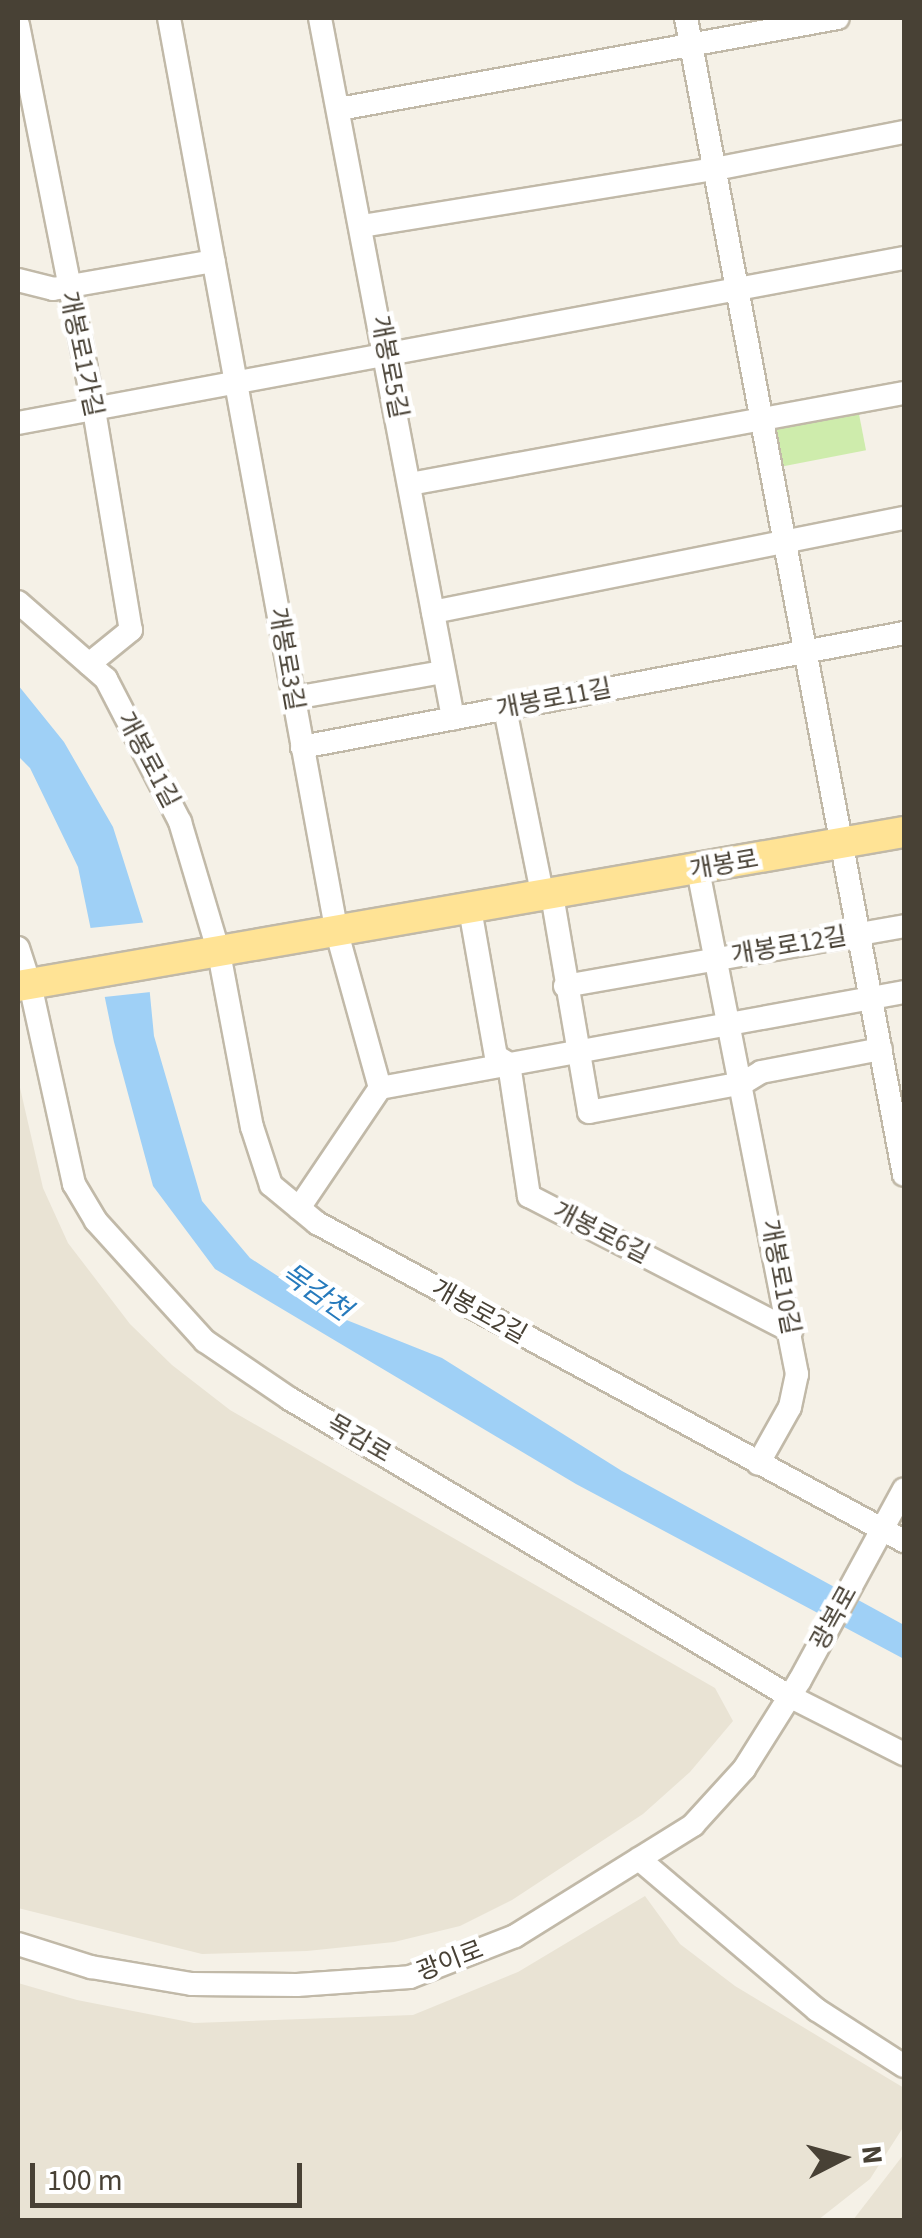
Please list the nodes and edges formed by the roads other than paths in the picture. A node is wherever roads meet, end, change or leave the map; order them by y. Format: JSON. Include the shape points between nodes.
{"nodes":[{"id":1,"x":169,"y":18,"type":"edge"},
{"id":2,"x":320,"y":18,"type":"edge"},
{"id":3,"x":686,"y":18,"type":"edge"},
{"id":4,"x":838,"y":18,"type":"edge"},
{"id":5,"x":18,"y":25,"type":"edge"},
{"id":6,"x":691,"y":47,"type":"junction"},
{"id":7,"x":339,"y":109,"type":"junction"},
{"id":8,"x":904,"y":132,"type":"edge"},
{"id":9,"x":715,"y":169,"type":"junction"},
{"id":10,"x":362,"y":226,"type":"junction"},
{"id":11,"x":904,"y":258,"type":"edge"},
{"id":12,"x":214,"y":261,"type":"junction"},
{"id":13,"x":18,"y":280,"type":"edge"},
{"id":14,"x":66,"y":287,"type":"junction"},
{"id":15,"x":738,"y":292,"type":"junction"},
{"id":16,"x":388,"y":357,"type":"junction"},
{"id":17,"x":236,"y":385,"type":"junction"},
{"id":18,"x":904,"y":393,"type":"edge"},
{"id":19,"x":94,"y":410,"type":"junction"},
{"id":20,"x":763,"y":420,"type":"junction"},
{"id":21,"x":18,"y":423,"type":"edge"},
{"id":22,"x":410,"y":484,"type":"junction"},
{"id":23,"x":904,"y":518,"type":"edge"},
{"id":24,"x":786,"y":540,"type":"junction"},
{"id":25,"x":18,"y":602,"type":"edge"},
{"id":26,"x":433,"y":612,"type":"junction"},
{"id":27,"x":904,"y":633,"type":"edge"},
{"id":28,"x":805,"y":649,"type":"junction"},
{"id":29,"x":89,"y":664,"type":"junction"},
{"id":30,"x":444,"y":672,"type":"junction"},
{"id":31,"x":294,"y":698,"type":"junction"},
{"id":32,"x":505,"y":708,"type":"junction"},
{"id":33,"x":453,"y":718,"type":"junction"},
{"id":34,"x":302,"y":747,"type":"junction"},
{"id":35,"x":904,"y":832,"type":"edge"},
{"id":36,"x":844,"y":844,"type":"junction"},
{"id":37,"x":698,"y":870,"type":"junction"},
{"id":38,"x":547,"y":896,"type":"junction"},
{"id":39,"x":470,"y":910,"type":"junction"},
{"id":40,"x":904,"y":926,"type":"edge"},
{"id":41,"x":337,"y":933,"type":"junction"},
{"id":42,"x":860,"y":934,"type":"junction"},
{"id":43,"x":18,"y":948,"type":"edge"},
{"id":44,"x":214,"y":954,"type":"junction"},
{"id":45,"x":717,"y":958,"type":"junction"},
{"id":46,"x":31,"y":984,"type":"edge"},
{"id":47,"x":565,"y":986,"type":"junction"},
{"id":48,"x":904,"y":992,"type":"edge"},
{"id":49,"x":872,"y":998,"type":"junction"},
{"id":50,"x":730,"y":1024,"type":"junction"},
{"id":51,"x":881,"y":1049,"type":"junction"},
{"id":52,"x":577,"y":1051,"type":"junction"},
{"id":53,"x":509,"y":1064,"type":"junction"},
{"id":54,"x":742,"y":1084,"type":"junction"},
{"id":55,"x":380,"y":1088,"type":"junction"},
{"id":56,"x":904,"y":1176,"type":"edge"},
{"id":57,"x":299,"y":1208,"type":"junction"},
{"id":58,"x":792,"y":1331,"type":"junction"},
{"id":59,"x":758,"y":1464,"type":"junction"},
{"id":60,"x":904,"y":1489,"type":"edge"},
{"id":61,"x":888,"y":1536,"type":"edge"},
{"id":62,"x":795,"y":1688,"type":"junction"},
{"id":63,"x":904,"y":1754,"type":"edge"},
{"id":64,"x":639,"y":1859,"type":"junction"},
{"id":65,"x":18,"y":1944,"type":"edge"},
{"id":66,"x":904,"y":2066,"type":"edge"}],
"edges":[{"from":1,"to":12,"type":"street","name":"개봉로3길"},
{"from":2,"to":7,"type":"street","name":"개봉로5길"},
{"from":3,"to":6,"type":"street"},
{"from":4,"to":6,"type":"street"},
{"from":5,"to":14,"type":"street","name":"개봉로1가길"},
{"from":6,"to":7,"type":"street"},
{"from":6,"to":9,"type":"street"},
{"from":7,"to":10,"type":"street","name":"개봉로5길"},
{"from":8,"to":9,"type":"street"},
{"from":9,"to":10,"type":"street"},
{"from":9,"to":15,"type":"street"},
{"from":10,"to":16,"type":"street","name":"개봉로5길"},
{"from":11,"to":15,"type":"street"},
{"from":12,"to":14,"type":"street"},
{"from":12,"to":17,"type":"street","name":"개봉로3길"},
{"from":13,"to":14,"type":"street"},
{"from":14,"to":19,"type":"street","name":"개봉로1가길"},
{"from":15,"to":16,"type":"street"},
{"from":15,"to":20,"type":"street"},
{"from":16,"to":17,"type":"street"},
{"from":16,"to":22,"type":"street","name":"개봉로5길"},
{"from":17,"to":19,"type":"street"},
{"from":17,"to":31,"type":"street","name":"개봉로3길"},
{"from":18,"to":20,"type":"street"},
{"from":19,"to":21,"type":"street"},
{"from":19,"to":29,"type":"street","name":"개봉로1가길","via":[[131,630]]},
{"from":20,"to":22,"type":"street"},
{"from":20,"to":24,"type":"street"},
{"from":22,"to":26,"type":"street","name":"개봉로5길"},
{"from":23,"to":24,"type":"street"},
{"from":24,"to":26,"type":"street"},
{"from":24,"to":28,"type":"street"},
{"from":25,"to":29,"type":"street","name":"개봉로1길"},
{"from":26,"to":30,"type":"street","name":"개봉로5길"},
{"from":27,"to":28,"type":"street","name":"개봉로11길"},
{"from":28,"to":32,"type":"street","name":"개봉로11길"},
{"from":28,"to":36,"type":"street"},
{"from":29,"to":44,"type":"street","name":"개봉로1길","via":[[106,679],[180,822]]},
{"from":30,"to":31,"type":"street"},
{"from":30,"to":33,"type":"street","name":"개봉로5길"},
{"from":31,"to":34,"type":"street","name":"개봉로3길"},
{"from":32,"to":33,"type":"street","name":"개봉로11길"},
{"from":32,"to":38,"type":"street"},
{"from":33,"to":34,"type":"street","name":"개봉로11길"},
{"from":34,"to":41,"type":"street","name":"개봉로3길"},
{"from":35,"to":36,"type":"main road","name":"개봉로"},
{"from":36,"to":37,"type":"main road","name":"개봉로"},
{"from":36,"to":42,"type":"street","name":"개봉로12길"},
{"from":37,"to":38,"type":"main road","name":"개봉로"},
{"from":37,"to":45,"type":"street","name":"개봉로10길"},
{"from":38,"to":39,"type":"main road","name":"개봉로"},
{"from":38,"to":47,"type":"street"},
{"from":39,"to":41,"type":"main road","name":"개봉로"},
{"from":39,"to":53,"type":"street","name":"개봉로6길","via":[[496,1056]]},
{"from":40,"to":42,"type":"street","name":"개봉로12길"},
{"from":41,"to":44,"type":"main road","name":"개봉로"},
{"from":41,"to":55,"type":"street"},
{"from":42,"to":45,"type":"street","name":"개봉로12길"},
{"from":42,"to":49,"type":"street","name":"개봉로12길"},
{"from":43,"to":46,"type":"street","name":"목감로"},
{"from":44,"to":46,"type":"main road","name":"개봉로"},
{"from":44,"to":57,"type":"street","name":"개봉로2길","via":[[271,1185]]},
{"from":45,"to":47,"type":"street"},
{"from":45,"to":50,"type":"street","name":"개봉로10길"},
{"from":46,"to":62,"type":"street","name":"목감로","via":[[74,1184],[96,1220],[205,1341],[290,1399]]},
{"from":47,"to":52,"type":"street"},
{"from":48,"to":49,"type":"street"},
{"from":49,"to":50,"type":"street"},
{"from":49,"to":51,"type":"street","name":"개봉로12길"},
{"from":50,"to":52,"type":"street"},
{"from":50,"to":54,"type":"street","name":"개봉로10길"},
{"from":51,"to":54,"type":"street","via":[[761,1072]]},
{"from":51,"to":56,"type":"street","name":"개봉로12길"},
{"from":52,"to":53,"type":"street"},
{"from":52,"to":54,"type":"street","via":[[589,1112]]},
{"from":53,"to":55,"type":"street"},
{"from":53,"to":58,"type":"street","name":"개봉로6길","via":[[529,1196]]},
{"from":54,"to":58,"type":"street","name":"개봉로10길"},
{"from":55,"to":57,"type":"street"},
{"from":57,"to":59,"type":"street","name":"개봉로2길","via":[[316,1224]]},
{"from":58,"to":59,"type":"street","name":"개봉로10길","via":[[797,1374],[790,1408]]},
{"from":59,"to":61,"type":"street","name":"개봉로2길"},
{"from":60,"to":61,"type":"street"},
{"from":61,"to":62,"type":"street","name":"광복로"},
{"from":62,"to":63,"type":"street","name":"목감로"},
{"from":62,"to":64,"type":"street","name":"광이로","via":[[744,1769],[693,1826]]},
{"from":64,"to":65,"type":"street","name":"광이로","via":[[516,1936],[410,1978],[192,1984],[91,1968]]},
{"from":64,"to":66,"type":"street","via":[[817,2010]]}]}
